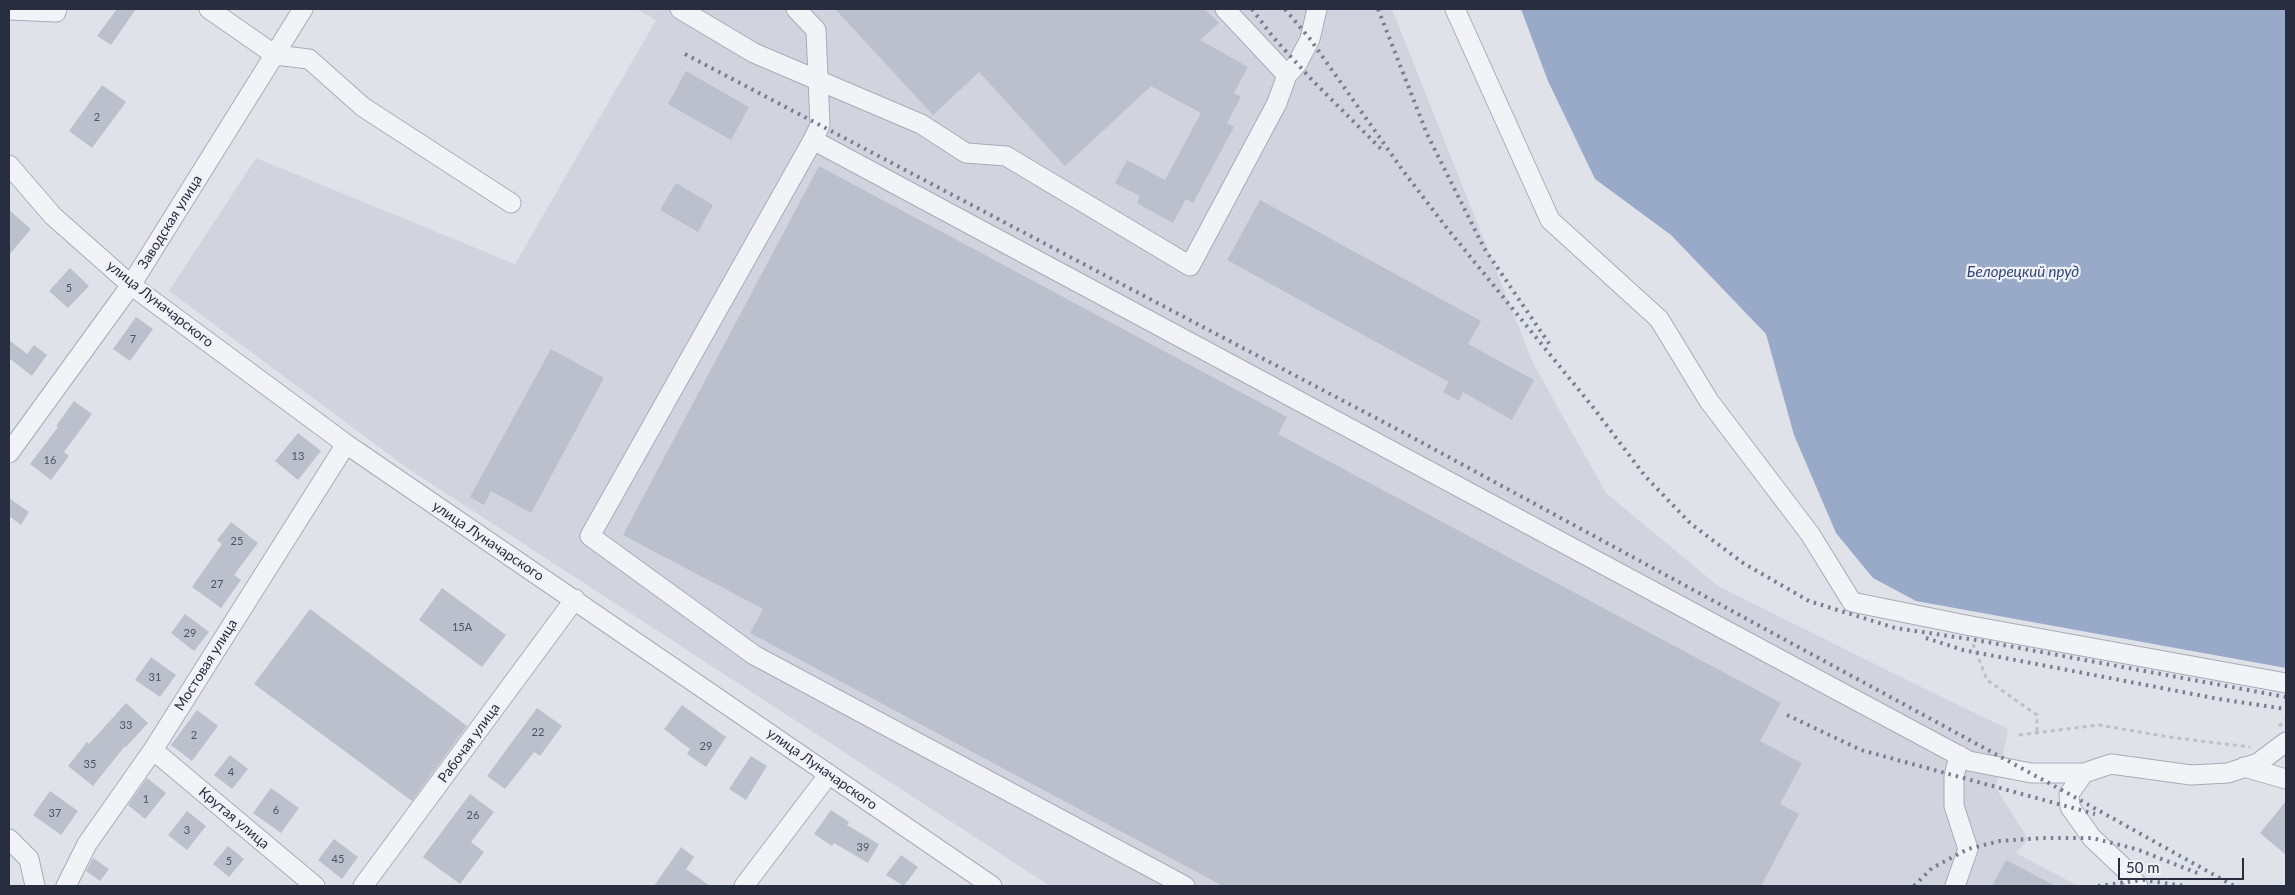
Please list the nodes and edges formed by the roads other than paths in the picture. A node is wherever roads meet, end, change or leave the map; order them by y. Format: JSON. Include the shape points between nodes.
{"nodes":[{"id":1,"x":57,"y":9,"type":"edge"},
{"id":2,"x":209,"y":9,"type":"edge"},
{"id":3,"x":303,"y":9,"type":"edge"},
{"id":4,"x":680,"y":9,"type":"edge"},
{"id":5,"x":796,"y":9,"type":"edge"},
{"id":6,"x":1225,"y":9,"type":"edge"},
{"id":7,"x":1317,"y":9,"type":"edge"},
{"id":8,"x":1455,"y":9,"type":"edge"},
{"id":9,"x":9,"y":10,"type":"edge"},
{"id":10,"x":275,"y":55,"type":"junction"},
{"id":11,"x":1287,"y":75,"type":"junction"},
{"id":12,"x":819,"y":81,"type":"junction"},
{"id":13,"x":813,"y":140,"type":"junction"},
{"id":14,"x":9,"y":165,"type":"edge"},
{"id":15,"x":511,"y":203,"type":"dead end"},
{"id":16,"x":131,"y":284,"type":"junction"},
{"id":17,"x":346,"y":444,"type":"junction"},
{"id":18,"x":9,"y":453,"type":"edge"},
{"id":19,"x":575,"y":599,"type":"junction"},
{"id":20,"x":2286,"y":683,"type":"edge"},
{"id":21,"x":2279,"y":736,"type":"edge"},
{"id":22,"x":153,"y":750,"type":"junction"},
{"id":23,"x":1959,"y":755,"type":"junction"},
{"id":24,"x":2244,"y":768,"type":"junction"},
{"id":25,"x":829,"y":774,"type":"junction"},
{"id":26,"x":2084,"y":774,"type":"junction"},
{"id":27,"x":2286,"y":779,"type":"edge"},
{"id":28,"x":9,"y":839,"type":"edge"},
{"id":29,"x":35,"y":886,"type":"edge"},
{"id":30,"x":66,"y":886,"type":"edge"},
{"id":31,"x":315,"y":886,"type":"edge"},
{"id":32,"x":363,"y":886,"type":"edge"},
{"id":33,"x":744,"y":886,"type":"edge"},
{"id":34,"x":992,"y":886,"type":"edge"},
{"id":35,"x":1185,"y":886,"type":"edge"},
{"id":36,"x":1955,"y":886,"type":"edge"},
{"id":37,"x":2138,"y":886,"type":"edge"}],
"edges":[{"from":1,"to":9,"type":"street","via":[[56,12]]},
{"from":2,"to":10,"type":"street"},
{"from":3,"to":10,"type":"street","name":"Заводская улица"},
{"from":4,"to":12,"type":"street","via":[[754,53]]},
{"from":5,"to":12,"type":"street","via":[[816,30]]},
{"from":6,"to":11,"type":"street"},
{"from":7,"to":11,"type":"street","via":[[1310,39],[1298,64]]},
{"from":8,"to":20,"type":"street","via":[[1550,220],[1659,319],[1709,401],[1810,534],[1852,602]]},
{"from":10,"to":15,"type":"street","via":[[309,59],[363,107]]},
{"from":10,"to":16,"type":"street","name":"Заводская улица"},
{"from":11,"to":12,"type":"street","via":[[1277,103],[1190,266],[1006,156],[966,153],[921,124]]},
{"from":12,"to":13,"type":"street","via":[[820,125]]},
{"from":13,"to":23,"type":"street"},
{"from":13,"to":35,"type":"street","via":[[590,536],[754,655]]},
{"from":14,"to":16,"type":"street","name":"улица Луначарского","via":[[54,216]]},
{"from":16,"to":17,"type":"street","name":"улица Луначарского"},
{"from":16,"to":18,"type":"street","name":"Заводская улица"},
{"from":17,"to":19,"type":"street","name":"улица Луначарского"},
{"from":17,"to":22,"type":"street","name":"Мостовая улица"},
{"from":19,"to":25,"type":"street","name":"улица Луначарского"},
{"from":19,"to":32,"type":"street","name":"Рабочая улица"},
{"from":21,"to":24,"type":"street","via":[[2258,762]]},
{"from":22,"to":30,"type":"street","name":"Мостовая улица","via":[[87,844]]},
{"from":22,"to":31,"type":"street","name":"Крутая улица"},
{"from":23,"to":26,"type":"street","via":[[1969,761],[2031,773]]},
{"from":23,"to":36,"type":"street","via":[[1954,777],[1954,806],[1968,848]]},
{"from":24,"to":26,"type":"street","via":[[2228,773],[2190,775],[2111,764]]},
{"from":24,"to":27,"type":"street"},
{"from":25,"to":33,"type":"street"},
{"from":25,"to":34,"type":"street","name":"улица Луначарского"},
{"from":26,"to":37,"type":"street","via":[[2069,794],[2070,807],[2092,838]]},
{"from":28,"to":29,"type":"street","via":[[29,859]]}]}
